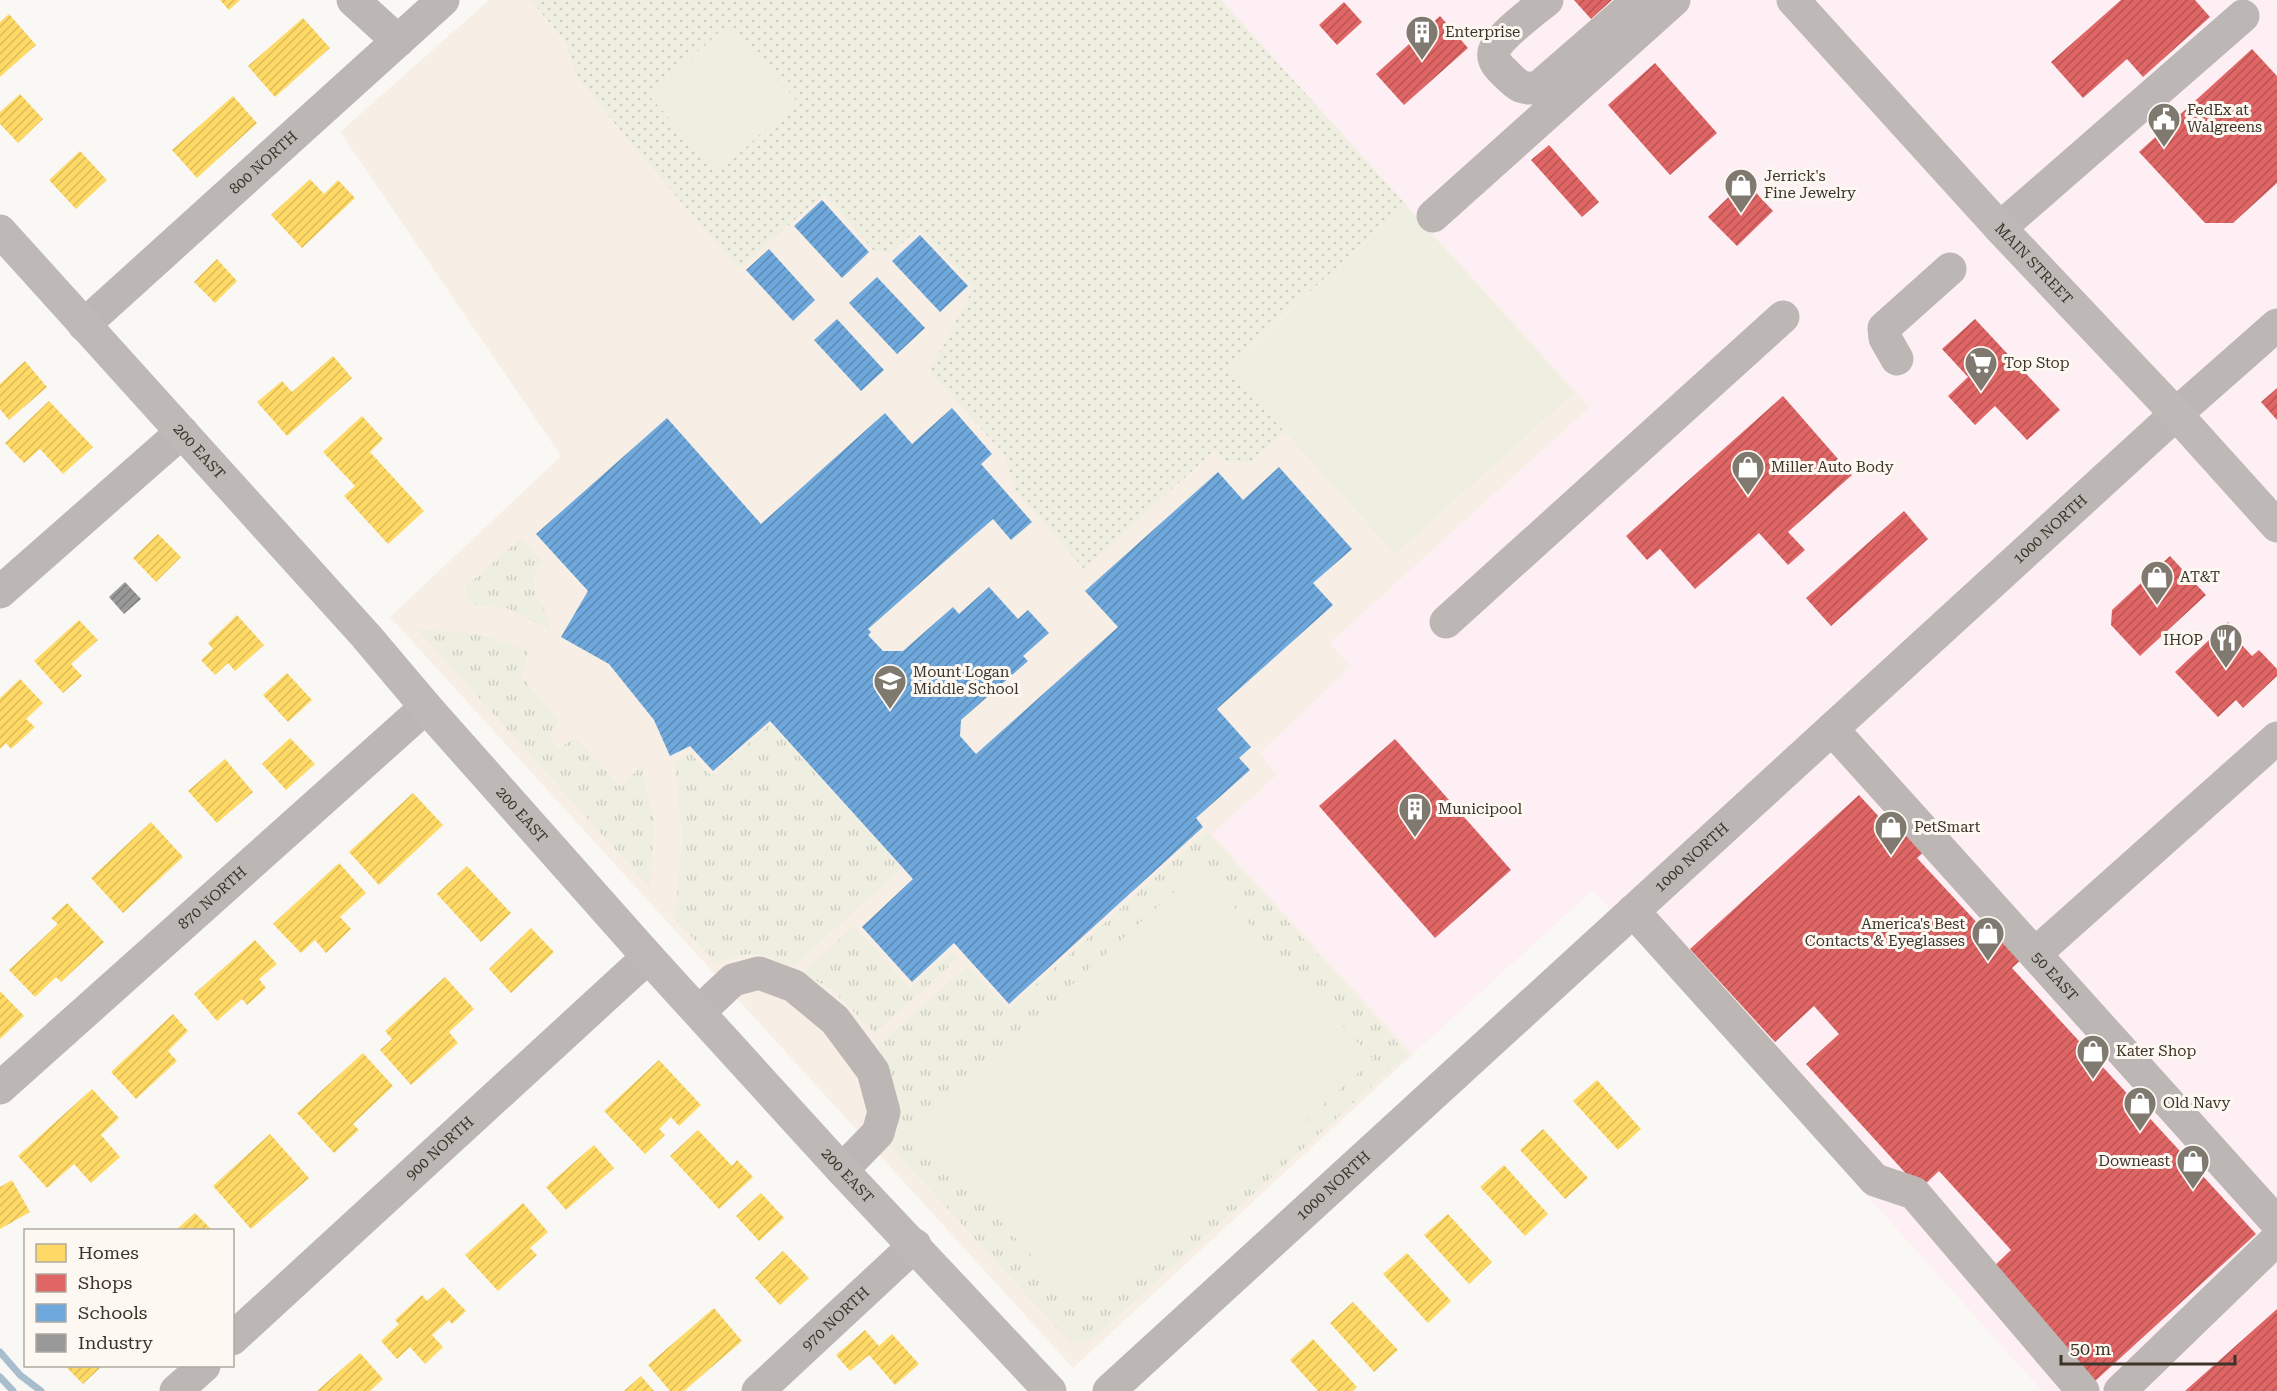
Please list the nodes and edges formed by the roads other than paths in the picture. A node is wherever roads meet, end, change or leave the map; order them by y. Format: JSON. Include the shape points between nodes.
{"nodes":[{"id":1,"x":353,"y":0,"type":"edge"},
{"id":2,"x":443,"y":0,"type":"edge"},
{"id":3,"x":1547,"y":0,"type":"edge"},
{"id":4,"x":1639,"y":0,"type":"edge"},
{"id":5,"x":1674,"y":0,"type":"edge"},
{"id":6,"x":1793,"y":0,"type":"edge"},
{"id":7,"x":2243,"y":16,"type":"dead end"},
{"id":8,"x":398,"y":40,"type":"junction"},
{"id":9,"x":1433,"y":216,"type":"dead end"},
{"id":10,"x":2000,"y":228,"type":"junction"},
{"id":11,"x":0,"y":231,"type":"edge"},
{"id":12,"x":1950,"y":269,"type":"dead end"},
{"id":13,"x":1783,"y":317,"type":"dead end"},
{"id":14,"x":84,"y":325,"type":"junction"},
{"id":15,"x":2277,"y":325,"type":"edge"},
{"id":16,"x":1897,"y":359,"type":"dead end"},
{"id":17,"x":2176,"y":414,"type":"junction"},
{"id":18,"x":182,"y":432,"type":"junction"},
{"id":19,"x":2277,"y":526,"type":"edge"},
{"id":20,"x":0,"y":592,"type":"edge"},
{"id":21,"x":1446,"y":622,"type":"dead end"},
{"id":22,"x":426,"y":707,"type":"junction"},
{"id":23,"x":1832,"y":729,"type":"junction"},
{"id":24,"x":2277,"y":738,"type":"edge"},
{"id":25,"x":1633,"y":911,"type":"junction"},
{"id":26,"x":2035,"y":954,"type":"junction"},
{"id":27,"x":648,"y":957,"type":"junction"},
{"id":28,"x":699,"y":1012,"type":"junction"},
{"id":29,"x":0,"y":1088,"type":"edge"},
{"id":30,"x":842,"y":1170,"type":"junction"},
{"id":31,"x":2277,"y":1223,"type":"edge"},
{"id":32,"x":2277,"y":1239,"type":"edge"},
{"id":33,"x":915,"y":1245,"type":"junction"},
{"id":34,"x":234,"y":1337,"type":"edge"},
{"id":35,"x":202,"y":1367,"type":"edge"},
{"id":36,"x":176,"y":1391,"type":"edge"},
{"id":37,"x":758,"y":1391,"type":"edge"},
{"id":38,"x":1050,"y":1391,"type":"edge"},
{"id":39,"x":1109,"y":1391,"type":"edge"},
{"id":40,"x":2083,"y":1391,"type":"edge"},
{"id":41,"x":2120,"y":1391,"type":"edge"}],
"edges":[{"from":1,"to":8,"type":"street"},
{"from":2,"to":8,"type":"street","name":"800 NORTH"},
{"from":3,"to":4,"type":"street","via":[[1499,42],[1494,53],[1496,64],[1527,90],[1539,87]]},
{"from":5,"to":9,"type":"street"},
{"from":6,"to":10,"type":"main road","name":"MAIN STREET"},
{"from":7,"to":10,"type":"street"},
{"from":8,"to":14,"type":"street","name":"800 NORTH"},
{"from":10,"to":17,"type":"main road","name":"MAIN STREET"},
{"from":11,"to":14,"type":"main road","name":"200 EAST"},
{"from":12,"to":16,"type":"street","via":[[1884,328]]},
{"from":13,"to":21,"type":"street"},
{"from":14,"to":18,"type":"main road","name":"200 EAST"},
{"from":15,"to":17,"type":"street","name":"1000 NORTH"},
{"from":17,"to":19,"type":"main road","name":"MAIN STREET"},
{"from":17,"to":23,"type":"street","name":"1000 NORTH"},
{"from":18,"to":20,"type":"street"},
{"from":18,"to":22,"type":"main road","name":"200 EAST"},
{"from":22,"to":27,"type":"main road","name":"200 EAST"},
{"from":22,"to":29,"type":"street","name":"870 NORTH"},
{"from":23,"to":25,"type":"street","name":"1000 NORTH"},
{"from":23,"to":26,"type":"street","name":"50 EAST"},
{"from":24,"to":26,"type":"street"},
{"from":25,"to":39,"type":"street","name":"1000 NORTH"},
{"from":25,"to":40,"type":"street","via":[[1875,1180],[1914,1193]]},
{"from":26,"to":31,"type":"street","name":"50 EAST"},
{"from":27,"to":28,"type":"main road","name":"200 EAST"},
{"from":27,"to":34,"type":"street","name":"900 NORTH"},
{"from":28,"to":30,"type":"main road","name":"200 EAST"},
{"from":28,"to":30,"type":"street","via":[[733,980],[759,973],[794,986],[836,1020],[873,1071],[884,1112],[878,1133]]},
{"from":30,"to":33,"type":"main road","name":"200 EAST"},
{"from":32,"to":41,"type":"street"},
{"from":33,"to":37,"type":"street","name":"970 NORTH"},
{"from":33,"to":38,"type":"main road","name":"200 EAST"},
{"from":35,"to":36,"type":"street"}]}
